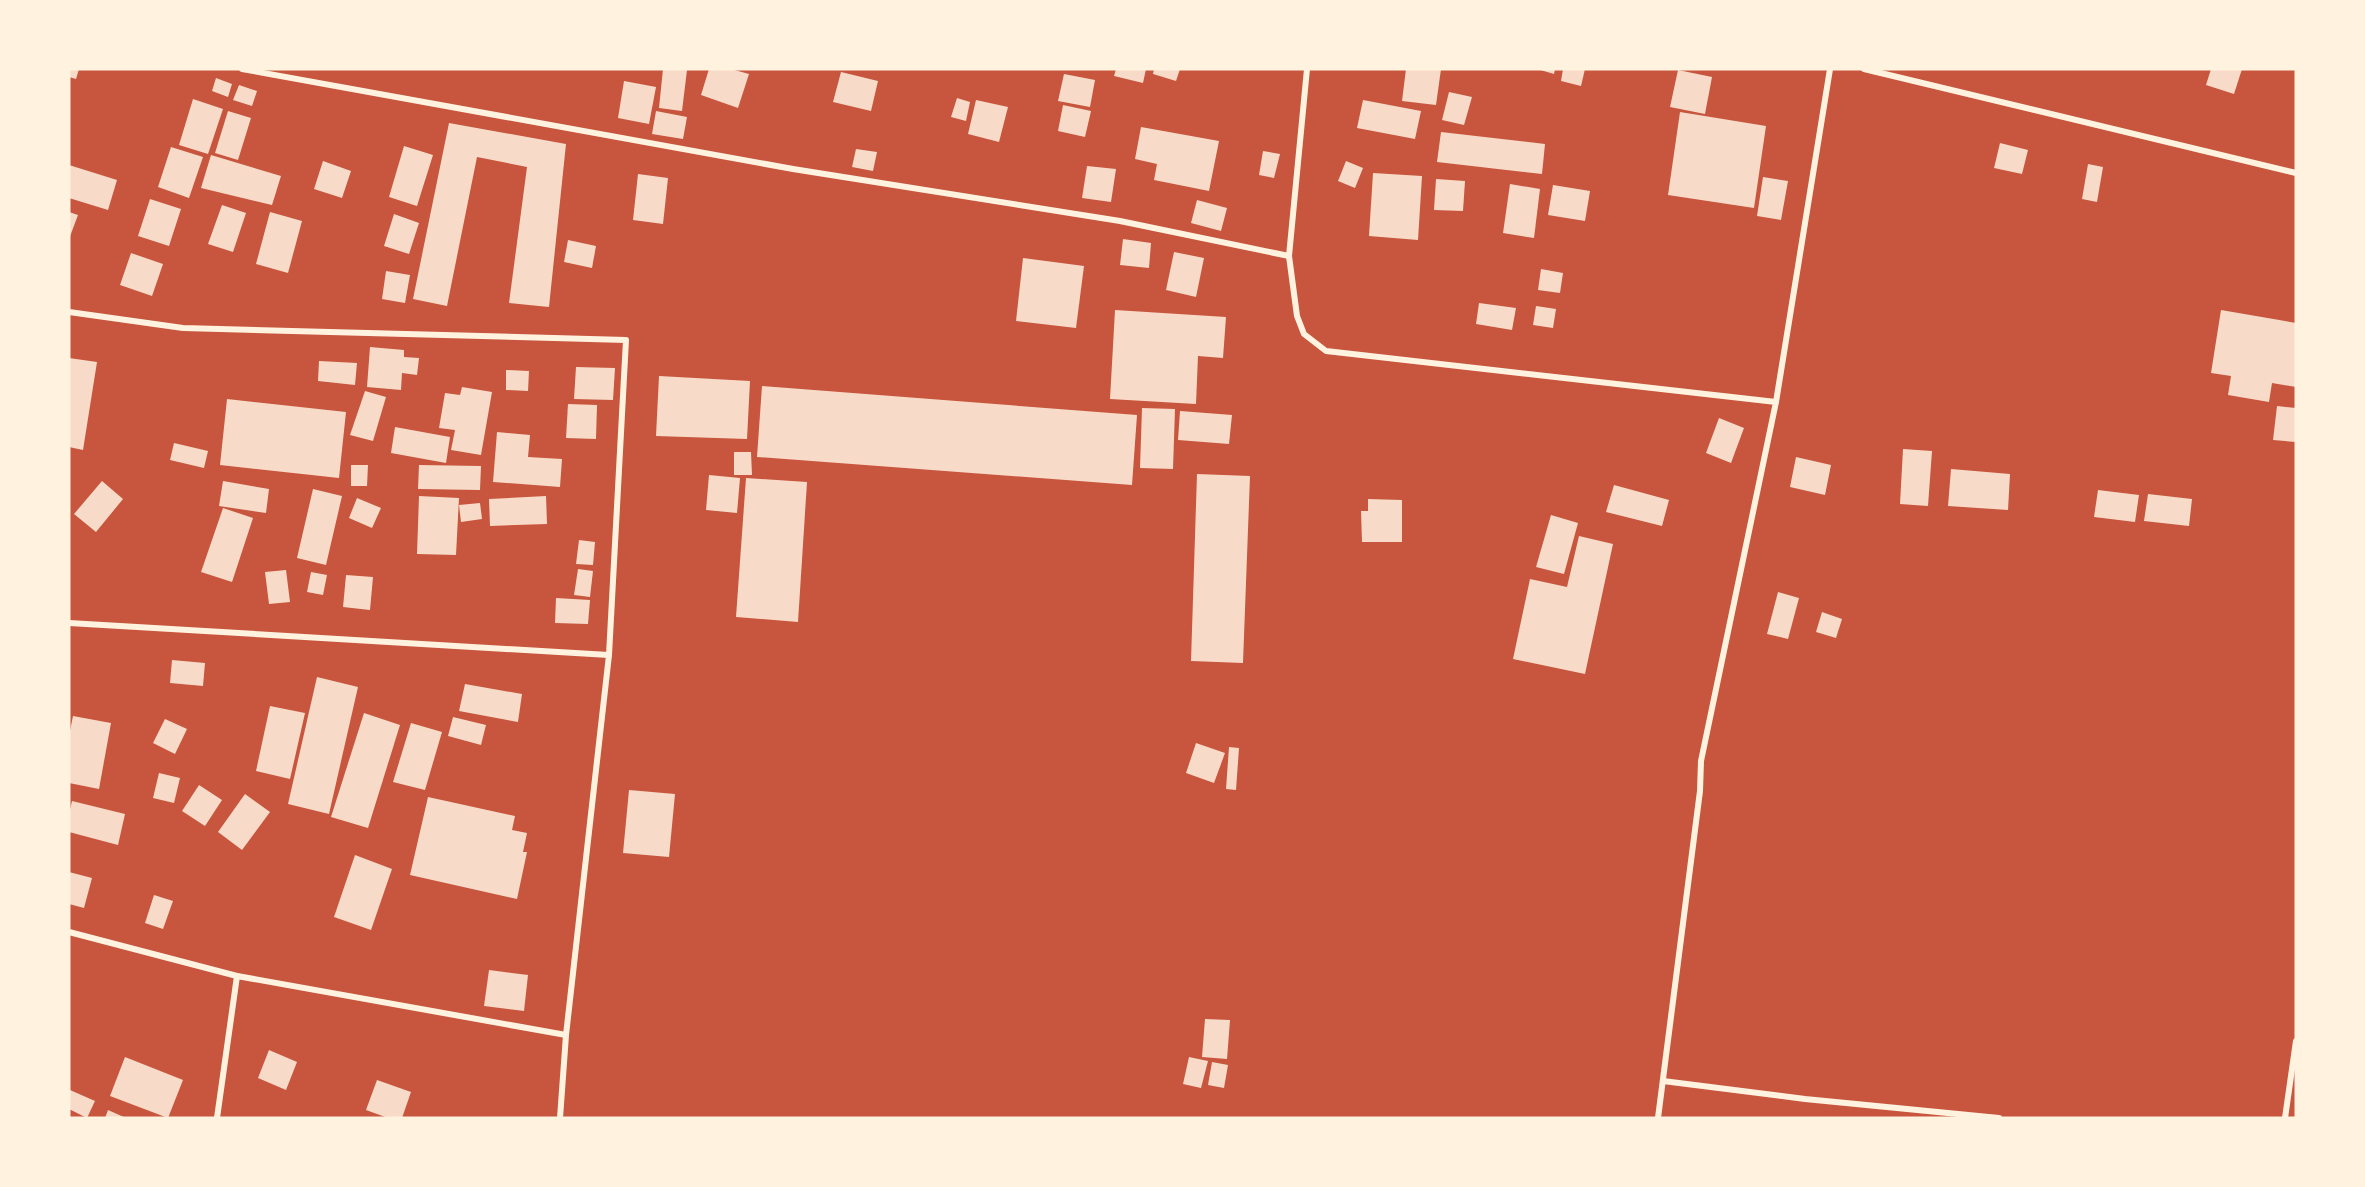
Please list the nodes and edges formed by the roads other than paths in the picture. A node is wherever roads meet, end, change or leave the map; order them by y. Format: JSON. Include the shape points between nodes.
{"nodes":[{"id":1,"x":242,"y":69,"type":"edge"},
{"id":2,"x":1307,"y":69,"type":"edge"},
{"id":3,"x":1830,"y":69,"type":"edge"},
{"id":4,"x":1863,"y":69,"type":"edge"},
{"id":5,"x":2296,"y":173,"type":"edge"},
{"id":6,"x":1289,"y":256,"type":"junction"},
{"id":7,"x":69,"y":312,"type":"edge"},
{"id":8,"x":1776,"y":402,"type":"junction"},
{"id":9,"x":69,"y":623,"type":"edge"},
{"id":10,"x":609,"y":655,"type":"junction"},
{"id":11,"x":69,"y":932,"type":"edge"},
{"id":12,"x":237,"y":976,"type":"junction"},
{"id":13,"x":566,"y":1035,"type":"junction"},
{"id":14,"x":2296,"y":1041,"type":"edge"},
{"id":15,"x":1663,"y":1081,"type":"junction"},
{"id":16,"x":217,"y":1118,"type":"edge"},
{"id":17,"x":560,"y":1118,"type":"edge"},
{"id":18,"x":1658,"y":1118,"type":"edge"},
{"id":19,"x":1999,"y":1118,"type":"edge"},
{"id":20,"x":2284,"y":1118,"type":"edge"}],
"edges":[{"from":1,"to":6,"type":"street","via":[[781,167],[1120,221]]},
{"from":2,"to":6,"type":"street"},
{"from":3,"to":8,"type":"street"},
{"from":4,"to":5,"type":"street"},
{"from":6,"to":8,"type":"street","via":[[1297,316],[1304,334],[1326,351]]},
{"from":7,"to":10,"type":"street","via":[[183,328],[626,340]]},
{"from":8,"to":15,"type":"street","via":[[1701,761]]},
{"from":9,"to":10,"type":"street"},
{"from":10,"to":13,"type":"street"},
{"from":11,"to":12,"type":"street"},
{"from":12,"to":13,"type":"street"},
{"from":12,"to":16,"type":"street"},
{"from":13,"to":17,"type":"street"},
{"from":14,"to":20,"type":"street"},
{"from":15,"to":18,"type":"street"},
{"from":15,"to":19,"type":"street","via":[[1805,1100]]}]}
